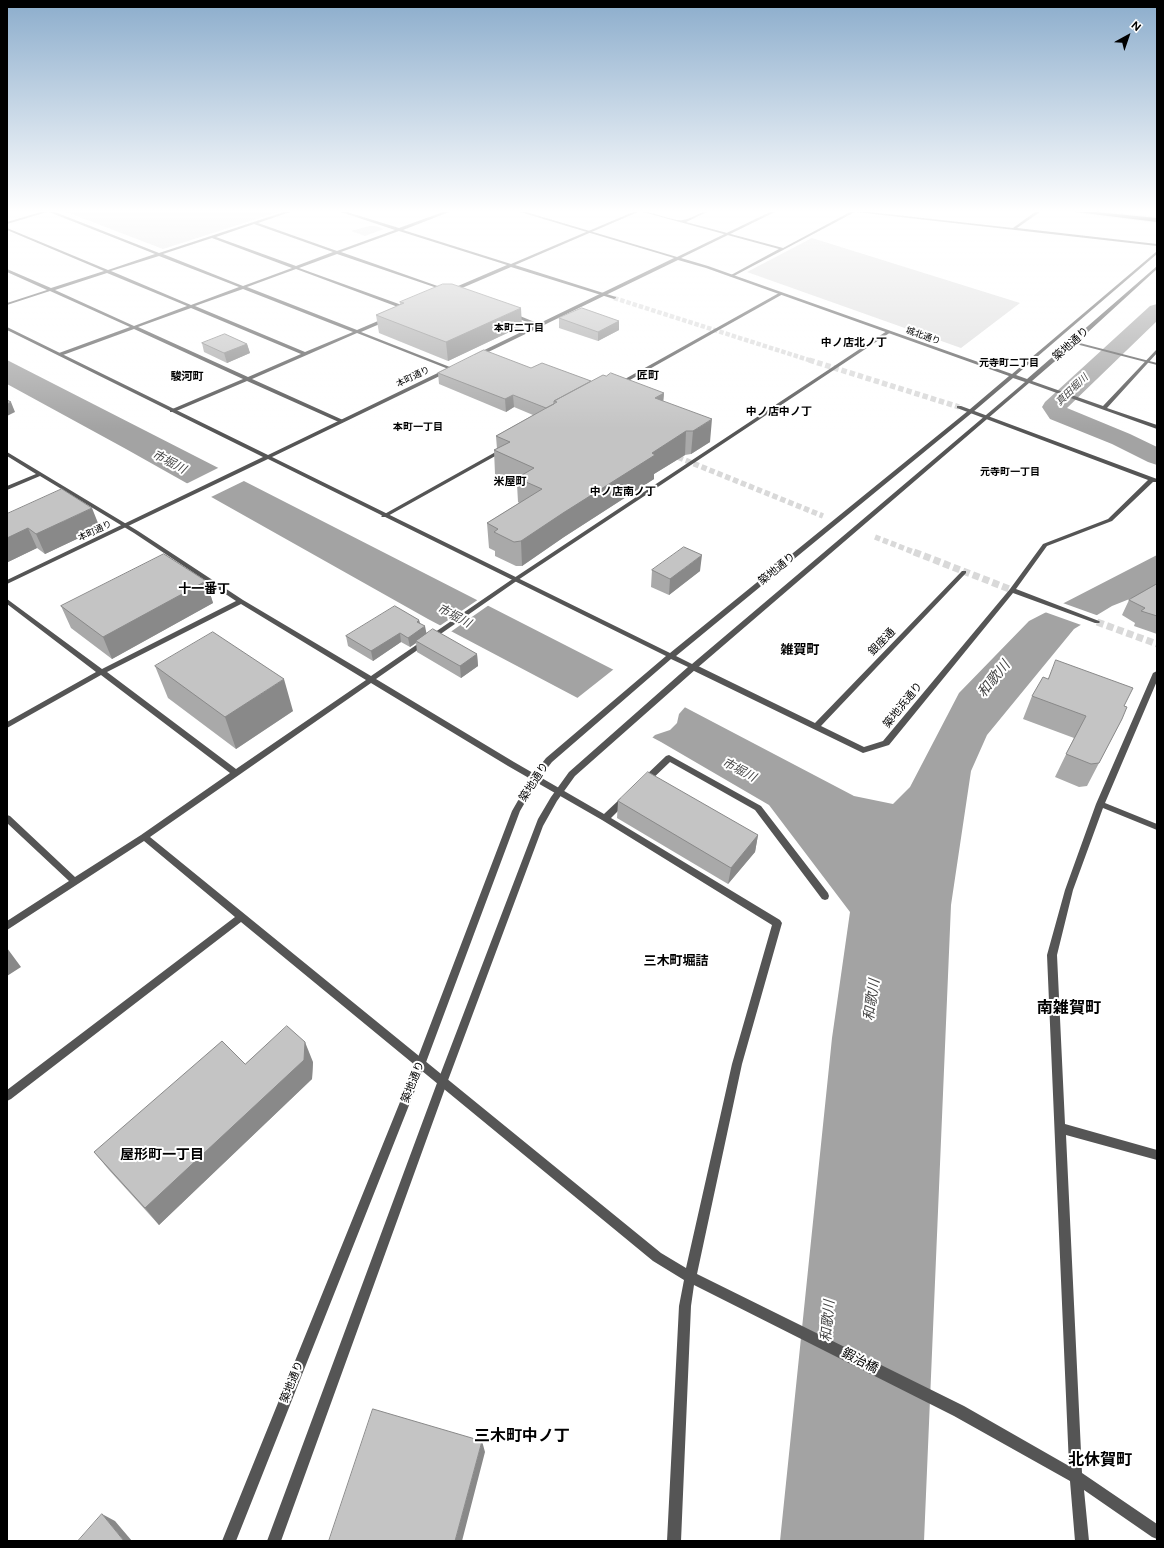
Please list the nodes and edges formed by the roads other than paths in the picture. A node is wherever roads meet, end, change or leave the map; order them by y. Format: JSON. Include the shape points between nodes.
{"nodes":[{"id":1,"x":38,"y":284,"type":"edge"},
{"id":2,"x":69,"y":284,"type":"edge"},
{"id":3,"x":137,"y":284,"type":"edge"},
{"id":4,"x":233,"y":284,"type":"edge"},
{"id":5,"x":252,"y":284,"type":"edge"},
{"id":6,"x":340,"y":284,"type":"edge"},
{"id":7,"x":427,"y":284,"type":"edge"},
{"id":8,"x":468,"y":284,"type":"edge"},
{"id":9,"x":569,"y":284,"type":"edge"},
{"id":10,"x":625,"y":284,"type":"edge"},
{"id":11,"x":754,"y":284,"type":"edge"},
{"id":12,"x":1119,"y":284,"type":"edge"},
{"id":13,"x":1138,"y":284,"type":"edge"},
{"id":14,"x":242,"y":288,"type":"junction"},
{"id":15,"x":51,"y":290,"type":"junction"},
{"id":16,"x":449,"y":292,"type":"junction"},
{"id":17,"x":781,"y":294,"type":"junction"},
{"id":18,"x":442,"y":295,"type":"edge"},
{"id":19,"x":456,"y":295,"type":"edge"},
{"id":20,"x":603,"y":295,"type":"junction"},
{"id":21,"x":614,"y":298,"type":"tunnel mouth"},
{"id":22,"x":7,"y":304,"type":"edge"},
{"id":23,"x":190,"y":306,"type":"junction"},
{"id":24,"x":415,"y":306,"type":"edge"},
{"id":25,"x":409,"y":309,"type":"junction"},
{"id":26,"x":402,"y":312,"type":"edge"},
{"id":27,"x":505,"y":312,"type":"edge"},
{"id":28,"x":396,"y":315,"type":"edge"},
{"id":29,"x":540,"y":325,"type":"junction"},
{"id":30,"x":133,"y":327,"type":"junction"},
{"id":31,"x":7,"y":328,"type":"edge"},
{"id":32,"x":356,"y":332,"type":"junction"},
{"id":33,"x":889,"y":332,"type":"junction"},
{"id":34,"x":1074,"y":342,"type":"junction"},
{"id":35,"x":1157,"y":350,"type":"edge"},
{"id":36,"x":61,"y":354,"type":"junction"},
{"id":37,"x":305,"y":354,"type":"junction"},
{"id":38,"x":471,"y":358,"type":"edge"},
{"id":39,"x":1146,"y":361,"type":"junction"},
{"id":40,"x":1157,"y":364,"type":"edge"},
{"id":41,"x":457,"y":365,"type":"edge"},
{"id":42,"x":450,"y":368,"type":"junction"},
{"id":43,"x":461,"y":371,"type":"edge"},
{"id":44,"x":1012,"y":376,"type":"junction"},
{"id":45,"x":248,"y":378,"type":"junction"},
{"id":46,"x":1029,"y":381,"type":"junction"},
{"id":47,"x":613,"y":388,"type":"edge"},
{"id":48,"x":959,"y":407,"type":"tunnel mouth"},
{"id":49,"x":1104,"y":408,"type":"junction"},
{"id":50,"x":172,"y":411,"type":"junction"},
{"id":51,"x":971,"y":411,"type":"junction"},
{"id":52,"x":987,"y":417,"type":"junction"},
{"id":53,"x":341,"y":421,"type":"junction"},
{"id":54,"x":1157,"y":427,"type":"edge"},
{"id":55,"x":506,"y":448,"type":"edge"},
{"id":56,"x":7,"y":454,"type":"edge"},
{"id":57,"x":266,"y":457,"type":"junction"},
{"id":58,"x":40,"y":474,"type":"junction"},
{"id":59,"x":1155,"y":481,"type":"edge"},
{"id":60,"x":7,"y":488,"type":"edge"},
{"id":61,"x":384,"y":516,"type":"junction"},
{"id":62,"x":126,"y":526,"type":"junction"},
{"id":63,"x":964,"y":572,"type":"dead end"},
{"id":64,"x":516,"y":579,"type":"junction"},
{"id":65,"x":7,"y":582,"type":"edge"},
{"id":66,"x":1012,"y":590,"type":"junction"},
{"id":67,"x":7,"y":601,"type":"edge"},
{"id":68,"x":241,"y":601,"type":"junction"},
{"id":69,"x":1097,"y":622,"type":"tunnel mouth"},
{"id":70,"x":671,"y":656,"type":"junction"},
{"id":71,"x":693,"y":667,"type":"junction"},
{"id":72,"x":101,"y":672,"type":"junction"},
{"id":73,"x":1157,"y":673,"type":"edge"},
{"id":74,"x":371,"y":680,"type":"junction"},
{"id":75,"x":7,"y":724,"type":"edge"},
{"id":76,"x":816,"y":727,"type":"junction"},
{"id":77,"x":236,"y":773,"type":"junction"},
{"id":78,"x":535,"y":778,"type":"junction"},
{"id":79,"x":558,"y":792,"type":"junction"},
{"id":80,"x":1100,"y":804,"type":"junction"},
{"id":81,"x":7,"y":818,"type":"edge"},
{"id":82,"x":605,"y":818,"type":"junction"},
{"id":83,"x":1157,"y":827,"type":"edge"},
{"id":84,"x":144,"y":836,"type":"junction"},
{"id":85,"x":75,"y":882,"type":"junction"},
{"id":86,"x":825,"y":896,"type":"dead end"},
{"id":87,"x":241,"y":917,"type":"junction"},
{"id":88,"x":7,"y":926,"type":"edge"},
{"id":89,"x":420,"y":1065,"type":"junction"},
{"id":90,"x":442,"y":1083,"type":"junction"},
{"id":91,"x":7,"y":1096,"type":"edge"},
{"id":92,"x":1060,"y":1128,"type":"junction"},
{"id":93,"x":1157,"y":1155,"type":"edge"},
{"id":94,"x":690,"y":1277,"type":"junction"},
{"id":95,"x":1076,"y":1477,"type":"junction"},
{"id":96,"x":1157,"y":1532,"type":"edge"},
{"id":97,"x":229,"y":1541,"type":"edge"},
{"id":98,"x":274,"y":1541,"type":"edge"},
{"id":99,"x":674,"y":1541,"type":"edge"},
{"id":100,"x":1082,"y":1541,"type":"edge"}],
"edges":[{"from":1,"to":15,"type":"street"},
{"from":2,"to":15,"type":"street"},
{"from":3,"to":23,"type":"street"},
{"from":4,"to":14,"type":"street"},
{"from":5,"to":14,"type":"street"},
{"from":6,"to":25,"type":"street"},
{"from":7,"to":16,"type":"street"},
{"from":8,"to":16,"type":"street"},
{"from":9,"to":20,"type":"street"},
{"from":10,"to":20,"type":"street"},
{"from":11,"to":17,"type":"street","name":"城北通り"},
{"from":12,"to":44,"type":"street","name":"築地通り"},
{"from":13,"to":34,"type":"street","name":"築地通り"},
{"from":14,"to":23,"type":"street"},
{"from":14,"to":32,"type":"street"},
{"from":15,"to":22,"type":"street"},
{"from":15,"to":30,"type":"street"},
{"from":16,"to":18,"type":"street"},
{"from":16,"to":19,"type":"street"},
{"from":17,"to":33,"type":"street","name":"城北通り"},
{"from":17,"to":47,"type":"street"},
{"from":20,"to":21,"type":"street"},
{"from":20,"to":29,"type":"street"},
{"from":23,"to":30,"type":"street"},
{"from":23,"to":37,"type":"street"},
{"from":24,"to":25,"type":"street"},
{"from":25,"to":26,"type":"street"},
{"from":27,"to":29,"type":"street"},
{"from":28,"to":32,"type":"street"},
{"from":29,"to":38,"type":"street"},
{"from":30,"to":36,"type":"street"},
{"from":30,"to":45,"type":"street"},
{"from":31,"to":36,"type":"street","name":"築地浜通り"},
{"from":32,"to":37,"type":"street"},
{"from":32,"to":42,"type":"street"},
{"from":33,"to":44,"type":"street","name":"城北通り"},
{"from":33,"to":64,"type":"street"},
{"from":34,"to":39,"type":"street"},
{"from":34,"to":46,"type":"street","name":"築地通り"},
{"from":35,"to":39,"type":"street"},
{"from":36,"to":50,"type":"street","name":"築地浜通り"},
{"from":37,"to":45,"type":"street"},
{"from":39,"to":40,"type":"street"},
{"from":39,"to":49,"type":"street"},
{"from":41,"to":42,"type":"street","name":"本町通り"},
{"from":42,"to":43,"type":"street"},
{"from":42,"to":53,"type":"street","name":"本町通り"},
{"from":44,"to":46,"type":"street","name":"城北通り"},
{"from":44,"to":51,"type":"street","name":"築地通り"},
{"from":45,"to":50,"type":"street"},
{"from":45,"to":53,"type":"street"},
{"from":46,"to":49,"type":"street","name":"城北通り"},
{"from":46,"to":52,"type":"street","name":"築地通り"},
{"from":48,"to":51,"type":"street"},
{"from":49,"to":54,"type":"street","name":"城北通り"},
{"from":50,"to":57,"type":"street","name":"築地浜通り"},
{"from":51,"to":52,"type":"street"},
{"from":51,"to":70,"type":"street","name":"築地通り"},
{"from":52,"to":59,"type":"street"},
{"from":52,"to":71,"type":"street","name":"築地通り"},
{"from":53,"to":57,"type":"street","name":"本町通り"},
{"from":55,"to":61,"type":"street"},
{"from":56,"to":58,"type":"street"},
{"from":57,"to":61,"type":"street","name":"築地浜通り"},
{"from":57,"to":62,"type":"street","name":"本町通り"},
{"from":58,"to":60,"type":"street"},
{"from":58,"to":62,"type":"street"},
{"from":59,"to":66,"type":"street","name":"築地浜通り","via":[[1110,520],[1045,545]]},
{"from":61,"to":64,"type":"street","name":"築地浜通り"},
{"from":62,"to":65,"type":"street","name":"本町通り"},
{"from":62,"to":68,"type":"street"},
{"from":63,"to":76,"type":"street","name":"銀座通"},
{"from":64,"to":70,"type":"street","name":"築地浜通り"},
{"from":64,"to":74,"type":"street"},
{"from":66,"to":69,"type":"street"},
{"from":66,"to":76,"type":"street","name":"築地浜通り","via":[[886,743],[863,750]]},
{"from":67,"to":72,"type":"street"},
{"from":68,"to":72,"type":"street"},
{"from":68,"to":74,"type":"street"},
{"from":70,"to":71,"type":"street","name":"築地浜通り"},
{"from":70,"to":78,"type":"street","name":"築地通り","via":[[548,760]]},
{"from":71,"to":76,"type":"street","name":"築地浜通り"},
{"from":71,"to":79,"type":"street","name":"築地通り","via":[[572,774]]},
{"from":72,"to":75,"type":"street"},
{"from":72,"to":77,"type":"street"},
{"from":73,"to":80,"type":"street"},
{"from":74,"to":77,"type":"street"},
{"from":74,"to":78,"type":"street"},
{"from":77,"to":84,"type":"street"},
{"from":78,"to":79,"type":"street"},
{"from":78,"to":89,"type":"street","name":"築地通り","via":[[516,811]]},
{"from":79,"to":82,"type":"street"},
{"from":79,"to":90,"type":"street","name":"築地通り","via":[[543,816]]},
{"from":80,"to":83,"type":"street"},
{"from":80,"to":92,"type":"street","via":[[1069,890],[1052,955]]},
{"from":81,"to":85,"type":"street"},
{"from":82,"to":86,"type":"street","via":[[669,758],[758,808]]},
{"from":82,"to":94,"type":"street","via":[[776,923],[737,1064]]},
{"from":84,"to":85,"type":"street"},
{"from":84,"to":87,"type":"street","name":"鍜治橋"},
{"from":85,"to":88,"type":"street"},
{"from":87,"to":89,"type":"street","name":"鍜治橋"},
{"from":87,"to":91,"type":"street"},
{"from":89,"to":90,"type":"street","name":"鍜治橋"},
{"from":89,"to":97,"type":"street","name":"築地通り"},
{"from":90,"to":94,"type":"street","name":"鍜治橋","via":[[657,1257]]},
{"from":90,"to":98,"type":"street","name":"築地通り"},
{"from":92,"to":93,"type":"street"},
{"from":92,"to":95,"type":"street"},
{"from":94,"to":95,"type":"street","name":"鍜治橋","via":[[959,1411]]},
{"from":94,"to":99,"type":"street","via":[[685,1306]]},
{"from":95,"to":96,"type":"street","name":"鍜治橋"},
{"from":95,"to":100,"type":"street"}]}
